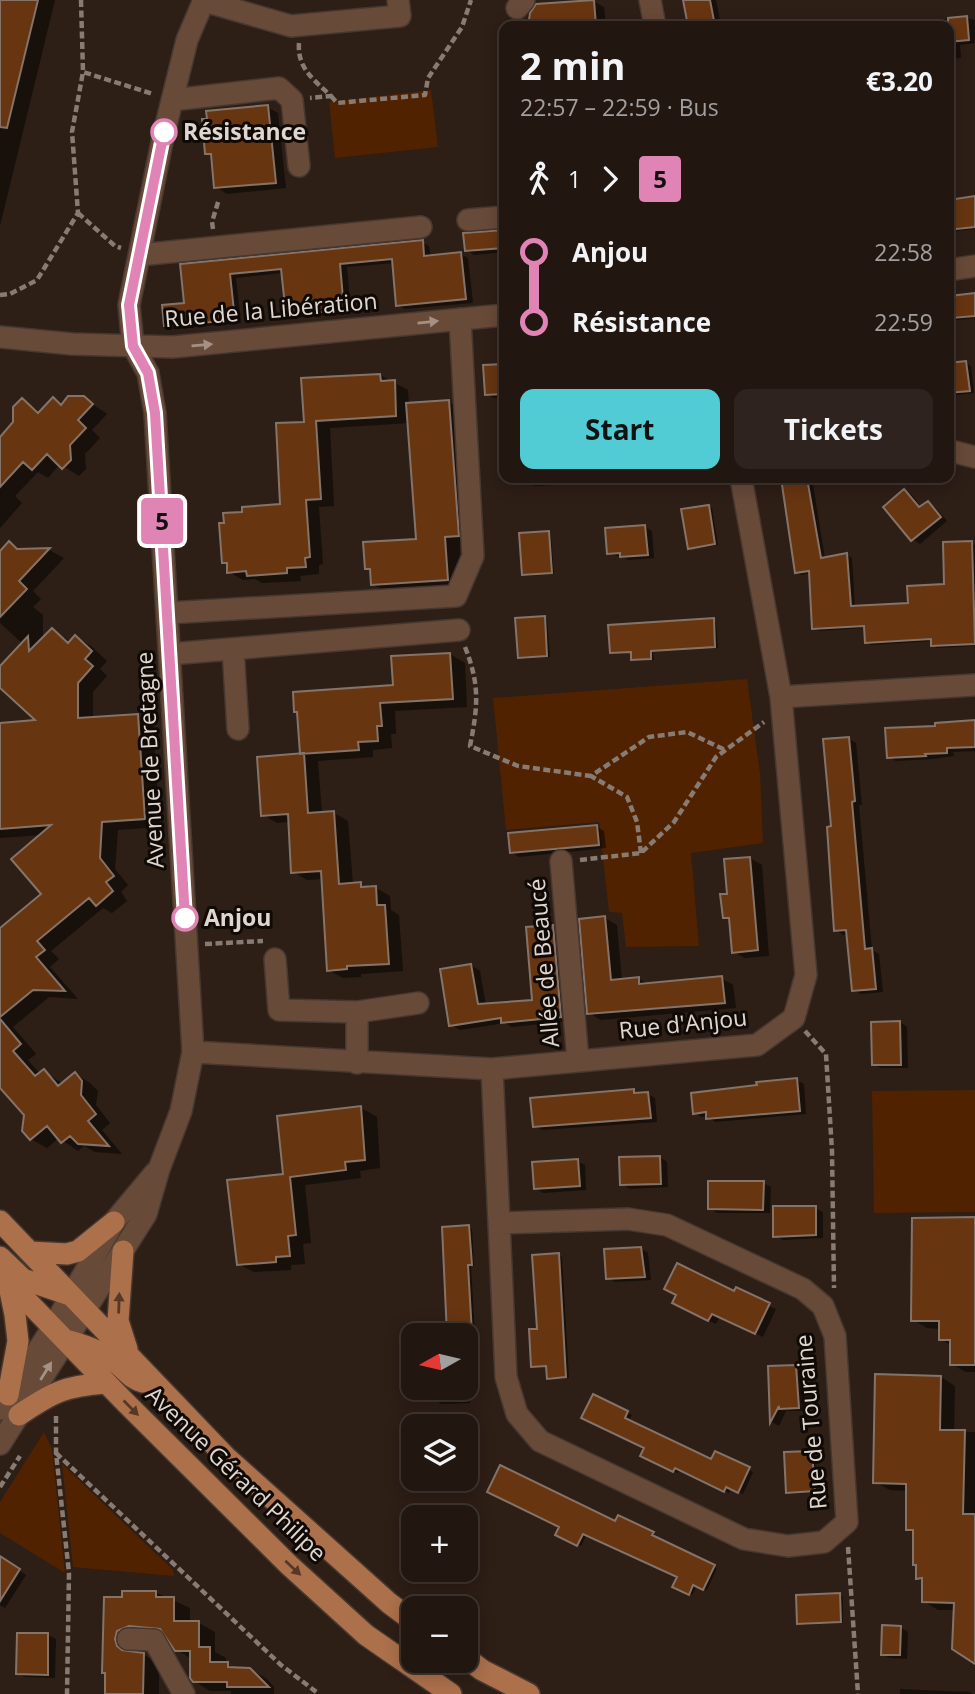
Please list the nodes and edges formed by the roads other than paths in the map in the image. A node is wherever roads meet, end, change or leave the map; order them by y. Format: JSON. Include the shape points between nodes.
{"nodes":[{"id":1,"x":398,"y":0,"type":"edge"},
{"id":2,"x":650,"y":0,"type":"edge"},
{"id":3,"x":204,"y":1,"type":"edge"},
{"id":4,"x":654,"y":21,"type":"edge"},
{"id":5,"x":172,"y":100,"type":"junction"},
{"id":6,"x":299,"y":166,"type":"dead end"},
{"id":7,"x":499,"y":217,"type":"edge"},
{"id":8,"x":468,"y":220,"type":"dead end"},
{"id":9,"x":421,"y":227,"type":"dead end"},
{"id":10,"x":139,"y":255,"type":"junction"},
{"id":11,"x":975,"y":266,"type":"edge"},
{"id":12,"x":954,"y":269,"type":"edge"},
{"id":13,"x":499,"y":315,"type":"edge"},
{"id":14,"x":460,"y":319,"type":"junction"},
{"id":15,"x":0,"y":337,"type":"edge"},
{"id":16,"x":133,"y":346,"type":"junction"},
{"id":17,"x":742,"y":483,"type":"edge"},
{"id":18,"x":167,"y":613,"type":"junction"},
{"id":19,"x":459,"y":630,"type":"road end"},
{"id":20,"x":233,"y":649,"type":"junction"},
{"id":21,"x":170,"y":654,"type":"junction"},
{"id":22,"x":975,"y":685,"type":"edge"},
{"id":23,"x":781,"y":697,"type":"junction"},
{"id":24,"x":237,"y":729,"type":"dead end"},
{"id":25,"x":561,"y":861,"type":"road end"},
{"id":26,"x":275,"y":959,"type":"road end"},
{"id":27,"x":418,"y":1003,"type":"dead end"},
{"id":28,"x":357,"y":1012,"type":"junction"},
{"id":29,"x":193,"y":1052,"type":"junction"},
{"id":30,"x":578,"y":1061,"type":"junction"},
{"id":31,"x":357,"y":1063,"type":"junction"},
{"id":32,"x":492,"y":1069,"type":"junction"},
{"id":33,"x":159,"y":1169,"type":"junction"},
{"id":34,"x":0,"y":1221,"type":"edge"},
{"id":35,"x":114,"y":1222,"type":"junction"},
{"id":36,"x":500,"y":1223,"type":"junction"},
{"id":37,"x":123,"y":1251,"type":"junction"},
{"id":38,"x":30,"y":1252,"type":"junction"},
{"id":39,"x":0,"y":1256,"type":"edge"},
{"id":40,"x":4,"y":1277,"type":"edge"},
{"id":41,"x":83,"y":1301,"type":"junction"},
{"id":42,"x":55,"y":1335,"type":"junction"},
{"id":43,"x":129,"y":1354,"type":"junction"},
{"id":44,"x":106,"y":1383,"type":"junction"},
{"id":45,"x":159,"y":1387,"type":"junction"},
{"id":46,"x":9,"y":1406,"type":"edge"},
{"id":47,"x":0,"y":1444,"type":"edge"},
{"id":48,"x":401,"y":1612,"type":"edge"},
{"id":49,"x":128,"y":1639,"type":"dead end"},
{"id":50,"x":478,"y":1667,"type":"edge"},
{"id":51,"x":184,"y":1694,"type":"edge"},
{"id":52,"x":451,"y":1694,"type":"edge"},
{"id":53,"x":529,"y":1694,"type":"edge"}],
"edges":[{"from":1,"to":3,"type":"street","via":[[400,16],[291,26]]},
{"from":2,"to":4,"type":"street"},
{"from":3,"to":5,"type":"street","via":[[187,40]]},
{"from":5,"to":6,"type":"street","via":[[279,88],[292,100]]},
{"from":5,"to":10,"type":"street"},
{"from":7,"to":8,"type":"street"},
{"from":9,"to":10,"type":"street"},
{"from":10,"to":16,"type":"street","via":[[129,305]]},
{"from":11,"to":12,"type":"street"},
{"from":13,"to":14,"type":"street","name":"Rue de la Libération"},
{"from":16,"to":14,"type":"street","name":"Rue de la Libération","one_way":true,"via":[[201,345]]},
{"from":14,"to":18,"type":"street","via":[[473,556],[456,596]]},
{"from":15,"to":16,"type":"street","name":"Rue de la Libération"},
{"from":16,"to":18,"type":"street","name":"Avenue de Bretagne","via":[[148,373],[155,413]]},
{"from":17,"to":23,"type":"street"},
{"from":18,"to":21,"type":"street","name":"Avenue de Bretagne"},
{"from":19,"to":20,"type":"street"},
{"from":20,"to":21,"type":"street"},
{"from":20,"to":24,"type":"street"},
{"from":21,"to":29,"type":"street","name":"Avenue de Bretagne"},
{"from":22,"to":23,"type":"street"},
{"from":23,"to":30,"type":"street","name":"Rue d'Anjou","via":[[806,975],[794,1018],[757,1045]]},
{"from":25,"to":30,"type":"street","name":"Allée de Beaucé"},
{"from":26,"to":28,"type":"street","via":[[279,1010]]},
{"from":27,"to":28,"type":"street"},
{"from":28,"to":31,"type":"street"},
{"from":29,"to":31,"type":"street","name":"Rue d'Anjou"},
{"from":29,"to":33,"type":"street","name":"Avenue de Bretagne","via":[[181,1111]]},
{"from":30,"to":32,"type":"street","name":"Rue d'Anjou"},
{"from":31,"to":32,"type":"street","name":"Rue d'Anjou"},
{"from":32,"to":36,"type":"street","name":"Rue de Touraine"},
{"from":33,"to":35,"type":"street","name":"Avenue de Bretagne"},
{"from":33,"to":37,"type":"street","name":"Avenue de Bretagne","via":[[146,1214]]},
{"from":34,"to":38,"type":"main road","name":"Avenue Gérard Philipe"},
{"from":35,"to":38,"type":"main road","via":[[78,1251]]},
{"from":35,"to":41,"type":"street","name":"Avenue de Bretagne"},
{"from":36,"to":36,"type":"street","name":"Rue de Touraine","via":[[506,1377],[517,1414],[540,1441],[744,1539],[788,1546],[824,1542],[846,1521],[835,1336],[823,1306],[803,1289],[667,1225],[628,1219]]},
{"from":37,"to":41,"type":"street","name":"Avenue de Bretagne"},
{"from":43,"to":37,"type":"main road","one_way":true,"via":[[118,1321]]},
{"from":38,"to":41,"type":"main road","name":"Avenue Gérard Philipe"},
{"from":39,"to":41,"type":"main road","via":[[23,1279]]},
{"from":40,"to":42,"type":"main road","name":"Avenue Gérard Philipe"},
{"from":40,"to":46,"type":"main road","via":[[18,1341]]},
{"from":41,"to":42,"type":"street","name":"Avenue de Bretagne"},
{"from":41,"to":43,"type":"main road","name":"Avenue Gérard Philipe"},
{"from":42,"to":44,"type":"main road","name":"Avenue Gérard Philipe"},
{"from":42,"to":45,"type":"main road","via":[[105,1355],[133,1379]]},
{"from":42,"to":46,"type":"street","name":"Avenue de Bretagne"},
{"from":43,"to":45,"type":"main road","name":"Avenue Gérard Philipe"},
{"from":44,"to":46,"type":"main road","via":[[65,1388]]},
{"from":44,"to":52,"type":"main road","name":"Avenue Gérard Philipe","one_way":true,"via":[[289,1565],[357,1626]]},
{"from":45,"to":48,"type":"main road","name":"Avenue Gérard Philipe","via":[[226,1457]]},
{"from":46,"to":47,"type":"street","name":"Avenue de Bretagne"},
{"from":49,"to":51,"type":"street","via":[[154,1640]]},
{"from":50,"to":53,"type":"main road"}]}
